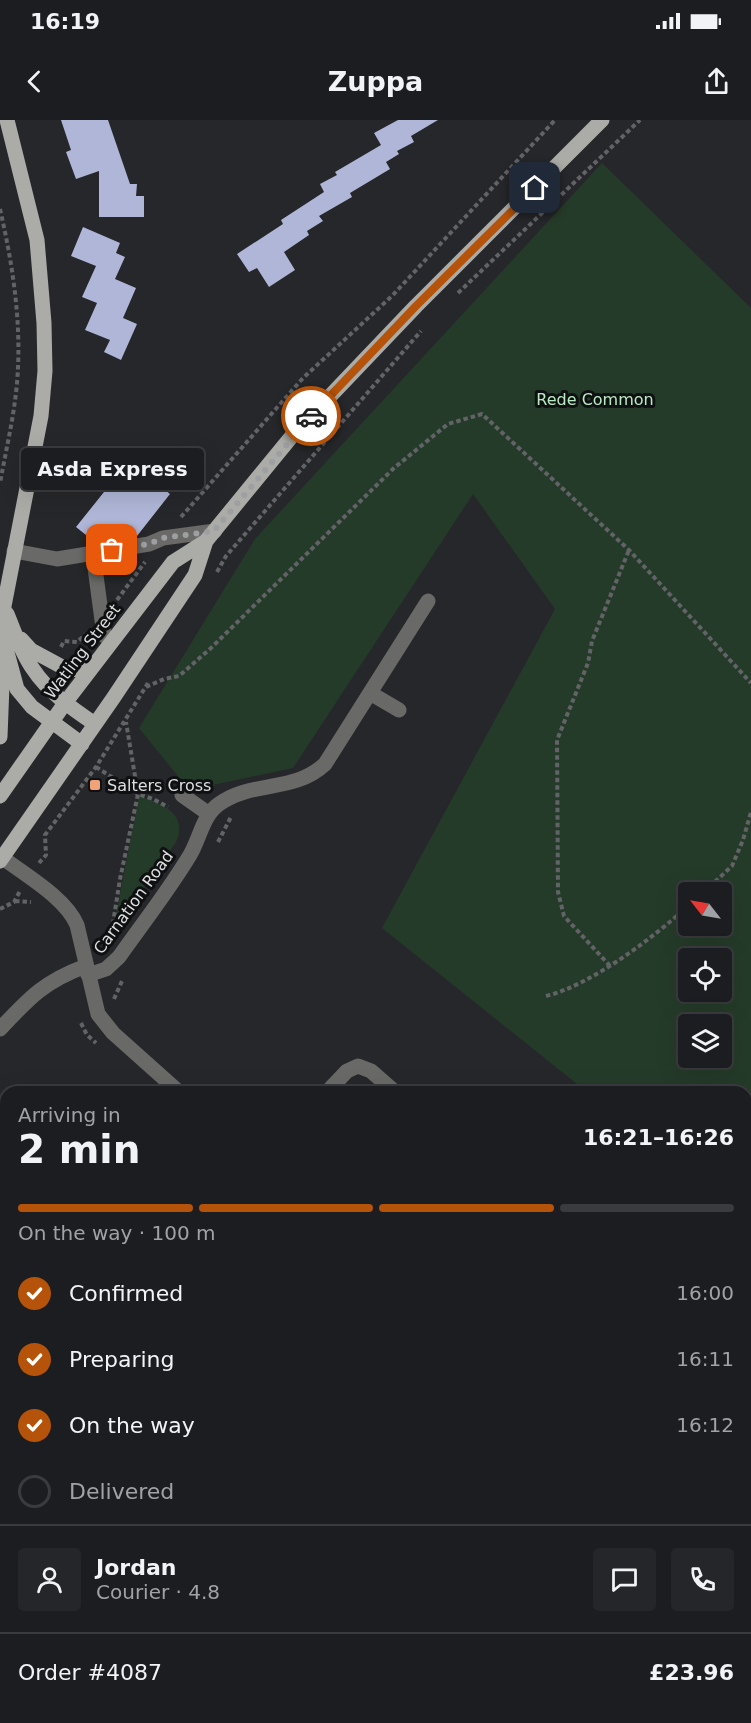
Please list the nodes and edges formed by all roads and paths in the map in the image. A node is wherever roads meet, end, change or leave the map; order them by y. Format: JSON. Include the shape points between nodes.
{"nodes":[{"id":1,"x":7,"y":120,"type":"edge"},
{"id":2,"x":555,"y":120,"type":"edge"},
{"id":3,"x":602,"y":120,"type":"edge"},
{"id":4,"x":640,"y":120,"type":"edge"},
{"id":5,"x":0,"y":209,"type":"edge"},
{"id":6,"x":458,"y":294,"type":"dead end"},
{"id":7,"x":424,"y":327,"type":"dead end"},
{"id":8,"x":0,"y":483,"type":"edge"},
{"id":9,"x":210,"y":536,"type":"junction"},
{"id":10,"x":163,"y":538,"type":"junction"},
{"id":11,"x":629,"y":550,"type":"junction"},
{"id":12,"x":14,"y":551,"type":"junction"},
{"id":13,"x":93,"y":553,"type":"junction"},
{"id":14,"x":214,"y":576,"type":"dead end"},
{"id":15,"x":4,"y":578,"type":"edge"},
{"id":16,"x":428,"y":601,"type":"dead end"},
{"id":17,"x":102,"y":617,"type":"junction"},
{"id":18,"x":9,"y":633,"type":"junction"},
{"id":19,"x":111,"y":642,"type":"junction"},
{"id":20,"x":57,"y":653,"type":"dead end"},
{"id":21,"x":91,"y":668,"type":"junction"},
{"id":22,"x":152,"y":677,"type":"dead end"},
{"id":23,"x":751,"y":683,"type":"edge"},
{"id":24,"x":146,"y":687,"type":"junction"},
{"id":25,"x":370,"y":693,"type":"junction"},
{"id":26,"x":65,"y":703,"type":"junction"},
{"id":27,"x":399,"y":710,"type":"dead end"},
{"id":28,"x":51,"y":722,"type":"junction"},
{"id":29,"x":126,"y":722,"type":"junction"},
{"id":30,"x":95,"y":724,"type":"junction"},
{"id":31,"x":0,"y":737,"type":"edge"},
{"id":32,"x":81,"y":744,"type":"junction"},
{"id":33,"x":96,"y":767,"type":"junction"},
{"id":34,"x":138,"y":795,"type":"junction"},
{"id":35,"x":182,"y":795,"type":"dead end"},
{"id":36,"x":0,"y":796,"type":"edge"},
{"id":37,"x":173,"y":811,"type":"dead end"},
{"id":38,"x":232,"y":811,"type":"dead end"},
{"id":39,"x":751,"y":812,"type":"edge"},
{"id":40,"x":209,"y":814,"type":"junction"},
{"id":41,"x":214,"y":849,"type":"dead end"},
{"id":42,"x":1,"y":858,"type":"edge"},
{"id":43,"x":29,"y":878,"type":"junction"},
{"id":44,"x":715,"y":882,"type":"edge"},
{"id":45,"x":14,"y":902,"type":"junction"},
{"id":46,"x":38,"y":906,"type":"dead end"},
{"id":47,"x":0,"y":909,"type":"edge"},
{"id":48,"x":678,"y":914,"type":"edge"},
{"id":49,"x":121,"y":923,"type":"dead end"},
{"id":50,"x":116,"y":931,"type":"junction"},
{"id":51,"x":111,"y":964,"type":"junction"},
{"id":52,"x":610,"y":966,"type":"junction"},
{"id":53,"x":87,"y":971,"type":"junction"},
{"id":54,"x":124,"y":979,"type":"dead end"},
{"id":55,"x":546,"y":996,"type":"dead end"},
{"id":56,"x":114,"y":1008,"type":"dead end"},
{"id":57,"x":0,"y":1029,"type":"edge"},
{"id":58,"x":173,"y":1086,"type":"edge"},
{"id":59,"x":333,"y":1086,"type":"edge"},
{"id":60,"x":389,"y":1086,"type":"edge"}],
"edges":[{"from":1,"to":12,"type":"main road","via":[[37,240],[45,371],[41,416]]},
{"from":2,"to":10,"type":"path","via":[[392,296],[303,378]]},
{"from":3,"to":9,"type":"main road","via":[[292,436]]},
{"from":4,"to":6,"type":"path"},
{"from":5,"to":8,"type":"path","via":[[18,328],[17,387]]},
{"from":7,"to":14,"type":"path","via":[[226,556]]},
{"from":9,"to":10,"type":"street"},
{"from":9,"to":19,"type":"main road","name":"Watling Street","via":[[173,562]]},
{"from":9,"to":30,"type":"main road","via":[[195,575]]},
{"from":10,"to":13,"type":"street"},
{"from":10,"to":17,"type":"path"},
{"from":11,"to":23,"type":"path"},
{"from":11,"to":24,"type":"path","via":[[482,414],[448,424],[394,468],[179,676]]},
{"from":11,"to":52,"type":"path","via":[[557,740],[558,892],[564,916]]},
{"from":12,"to":13,"type":"street","via":[[57,559]]},
{"from":12,"to":15,"type":"main road"},
{"from":13,"to":17,"type":"street"},
{"from":15,"to":18,"type":"main road"},
{"from":16,"to":25,"type":"street"},
{"from":17,"to":19,"type":"street","via":[[105,636]]},
{"from":17,"to":20,"type":"path","via":[[77,642],[64,641]]},
{"from":18,"to":21,"type":"main road","via":[[68,670]]},
{"from":18,"to":26,"type":"main road","via":[[34,672]]},
{"from":18,"to":28,"type":"main road","via":[[10,669],[17,689]]},
{"from":18,"to":31,"type":"main road"},
{"from":19,"to":21,"type":"main road","name":"Watling Street"},
{"from":21,"to":26,"type":"main road","name":"Watling Street"},
{"from":22,"to":24,"type":"path"},
{"from":24,"to":29,"type":"path"},
{"from":25,"to":27,"type":"street"},
{"from":25,"to":40,"type":"street","via":[[318,771],[302,781],[236,795]]},
{"from":26,"to":28,"type":"main road","name":"Watling Street"},
{"from":26,"to":30,"type":"main road"},
{"from":28,"to":32,"type":"main road"},
{"from":28,"to":36,"type":"main road","name":"Watling Street"},
{"from":29,"to":33,"type":"path"},
{"from":29,"to":34,"type":"path"},
{"from":30,"to":32,"type":"main road"},
{"from":32,"to":42,"type":"main road"},
{"from":33,"to":34,"type":"path"},
{"from":33,"to":43,"type":"path","via":[[45,835],[46,855]]},
{"from":34,"to":37,"type":"path","via":[[153,798]]},
{"from":34,"to":50,"type":"path","via":[[120,879],[113,923]]},
{"from":35,"to":40,"type":"street"},
{"from":38,"to":41,"type":"path","via":[[231,821]]},
{"from":39,"to":44,"type":"path","via":[[732,866]]},
{"from":40,"to":51,"type":"street","name":"Carnation Road","via":[[191,853]]},
{"from":42,"to":43,"type":"street","name":"Carnation Road"},
{"from":43,"to":45,"type":"path"},
{"from":43,"to":53,"type":"street","name":"Carnation Road","via":[[71,913]]},
{"from":45,"to":46,"type":"path"},
{"from":45,"to":47,"type":"path"},
{"from":48,"to":52,"type":"path"},
{"from":49,"to":50,"type":"path"},
{"from":50,"to":51,"type":"path","via":[[107,945]]},
{"from":51,"to":53,"type":"street","name":"Carnation Road"},
{"from":52,"to":55,"type":"path","via":[[568,991]]},
{"from":53,"to":57,"type":"street","via":[[57,978],[40,989]]},
{"from":53,"to":58,"type":"street","name":"Carnation Road","via":[[94,1004],[104,1022]]},
{"from":54,"to":56,"type":"path","via":[[116,991]]},
{"from":59,"to":60,"type":"street","via":[[358,1066],[374,1072]]}]}
